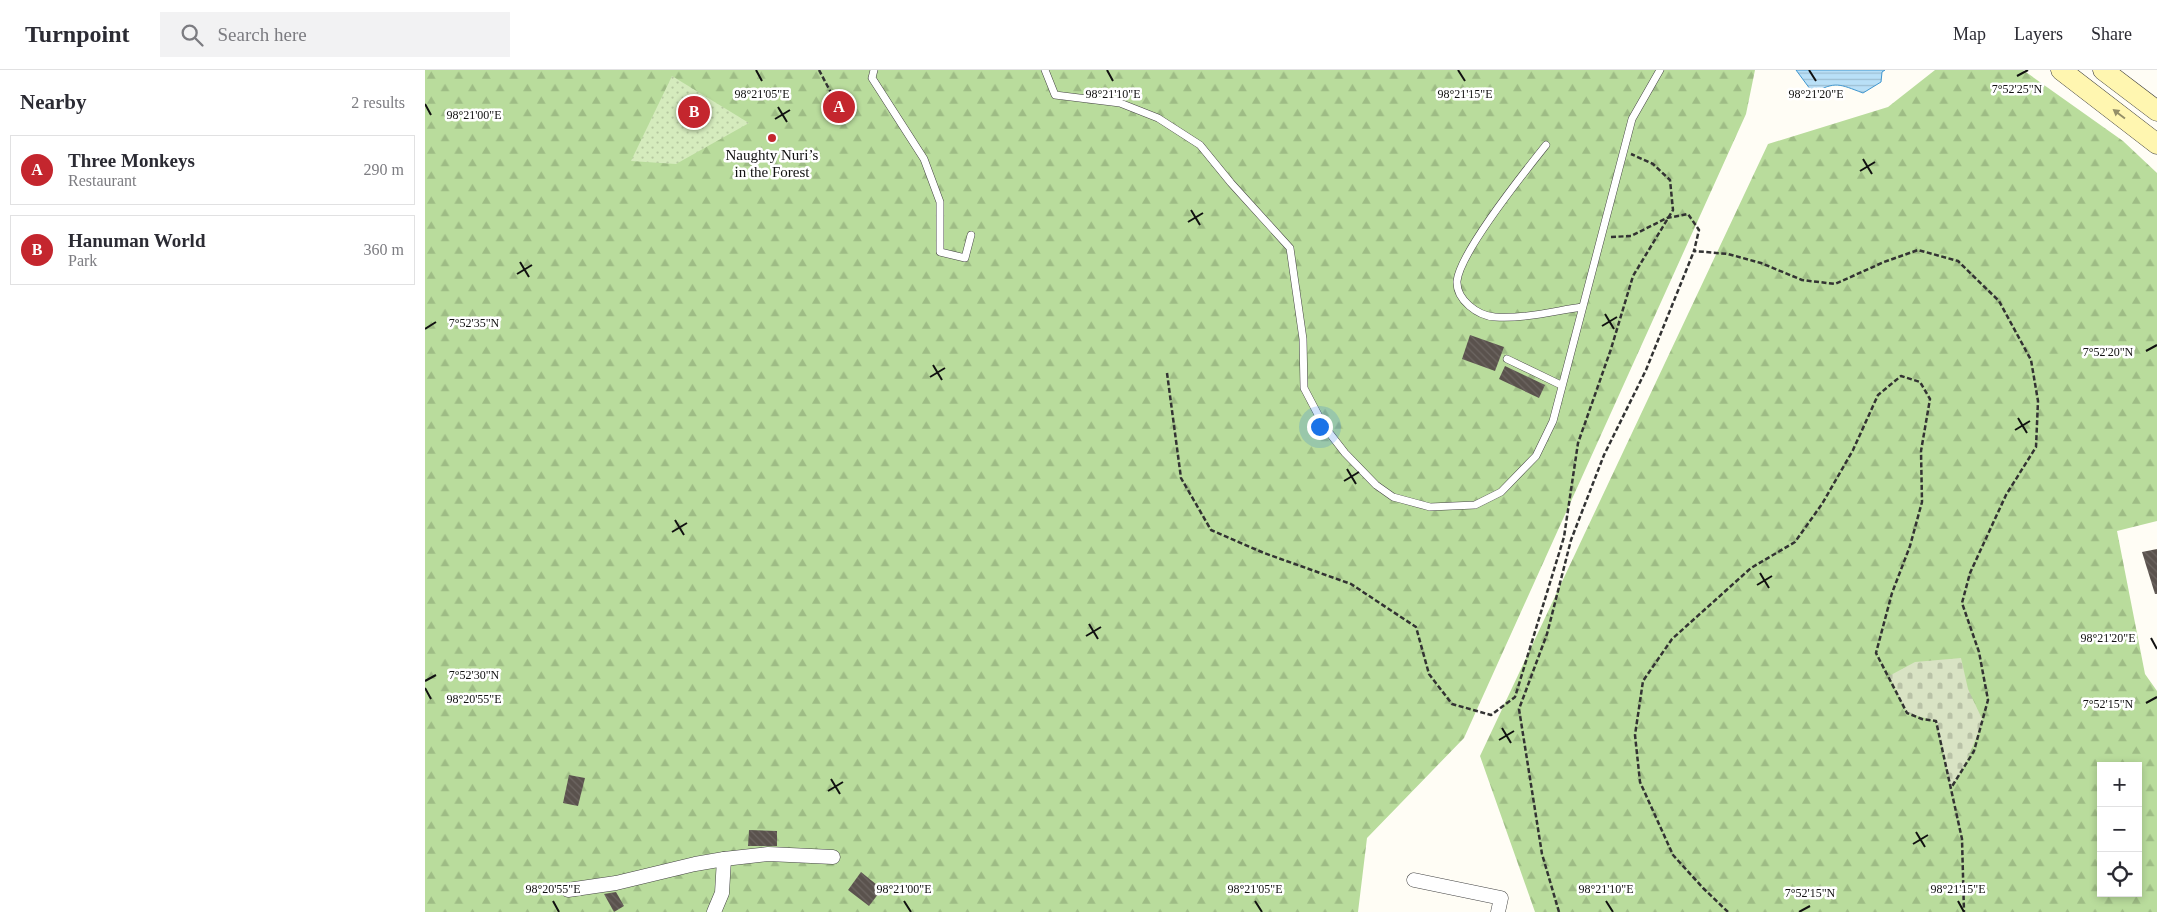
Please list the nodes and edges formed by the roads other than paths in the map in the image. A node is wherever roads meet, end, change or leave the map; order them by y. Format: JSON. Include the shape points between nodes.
{"nodes":[{"id":1,"x":873,"y":70,"type":"edge"},
{"id":2,"x":1045,"y":70,"type":"edge"},
{"id":3,"x":1660,"y":70,"type":"edge"},
{"id":4,"x":2061,"y":70,"type":"edge"},
{"id":5,"x":2103,"y":70,"type":"edge"},
{"id":6,"x":2157,"y":111,"type":"edge"},
{"id":7,"x":2155,"y":136,"type":"edge"},
{"id":8,"x":1546,"y":145,"type":"dead end"},
{"id":9,"x":971,"y":235,"type":"dead end"},
{"id":10,"x":1582,"y":307,"type":"junction"},
{"id":11,"x":1507,"y":358,"type":"dead end"},
{"id":12,"x":1561,"y":385,"type":"junction"},
{"id":13,"x":833,"y":857,"type":"dead end"},
{"id":14,"x":724,"y":859,"type":"junction"},
{"id":15,"x":1414,"y":880,"type":"dead end"},
{"id":16,"x":568,"y":890,"type":"dead end"},
{"id":17,"x":714,"y":912,"type":"edge"},
{"id":18,"x":1498,"y":912,"type":"edge"}],
"edges":[{"from":1,"to":9,"type":"lane","via":[[872,78],[924,159],[940,202],[940,252],[965,258]]},
{"from":2,"to":12,"type":"lane","via":[[1055,95],[1120,103],[1158,118],[1200,145],[1290,248],[1303,339],[1304,388],[1324,426],[1345,452],[1376,485],[1393,497],[1430,507],[1475,505],[1501,492],[1536,456],[1553,421]]},
{"from":3,"to":10,"type":"lane","via":[[1632,119]]},
{"from":7,"to":4,"type":"street","one_way":true},
{"from":5,"to":6,"type":"street"},
{"from":8,"to":10,"type":"lane","via":[[1467,256],[1457,281],[1461,295],[1472,310],[1494,317]]},
{"from":10,"to":12,"type":"lane"},
{"from":11,"to":12,"type":"lane"},
{"from":13,"to":14,"type":"street","via":[[768,854]]},
{"from":14,"to":16,"type":"street"},
{"from":14,"to":17,"type":"street","via":[[723,893]]},
{"from":15,"to":18,"type":"street","via":[[1501,898]]}]}
